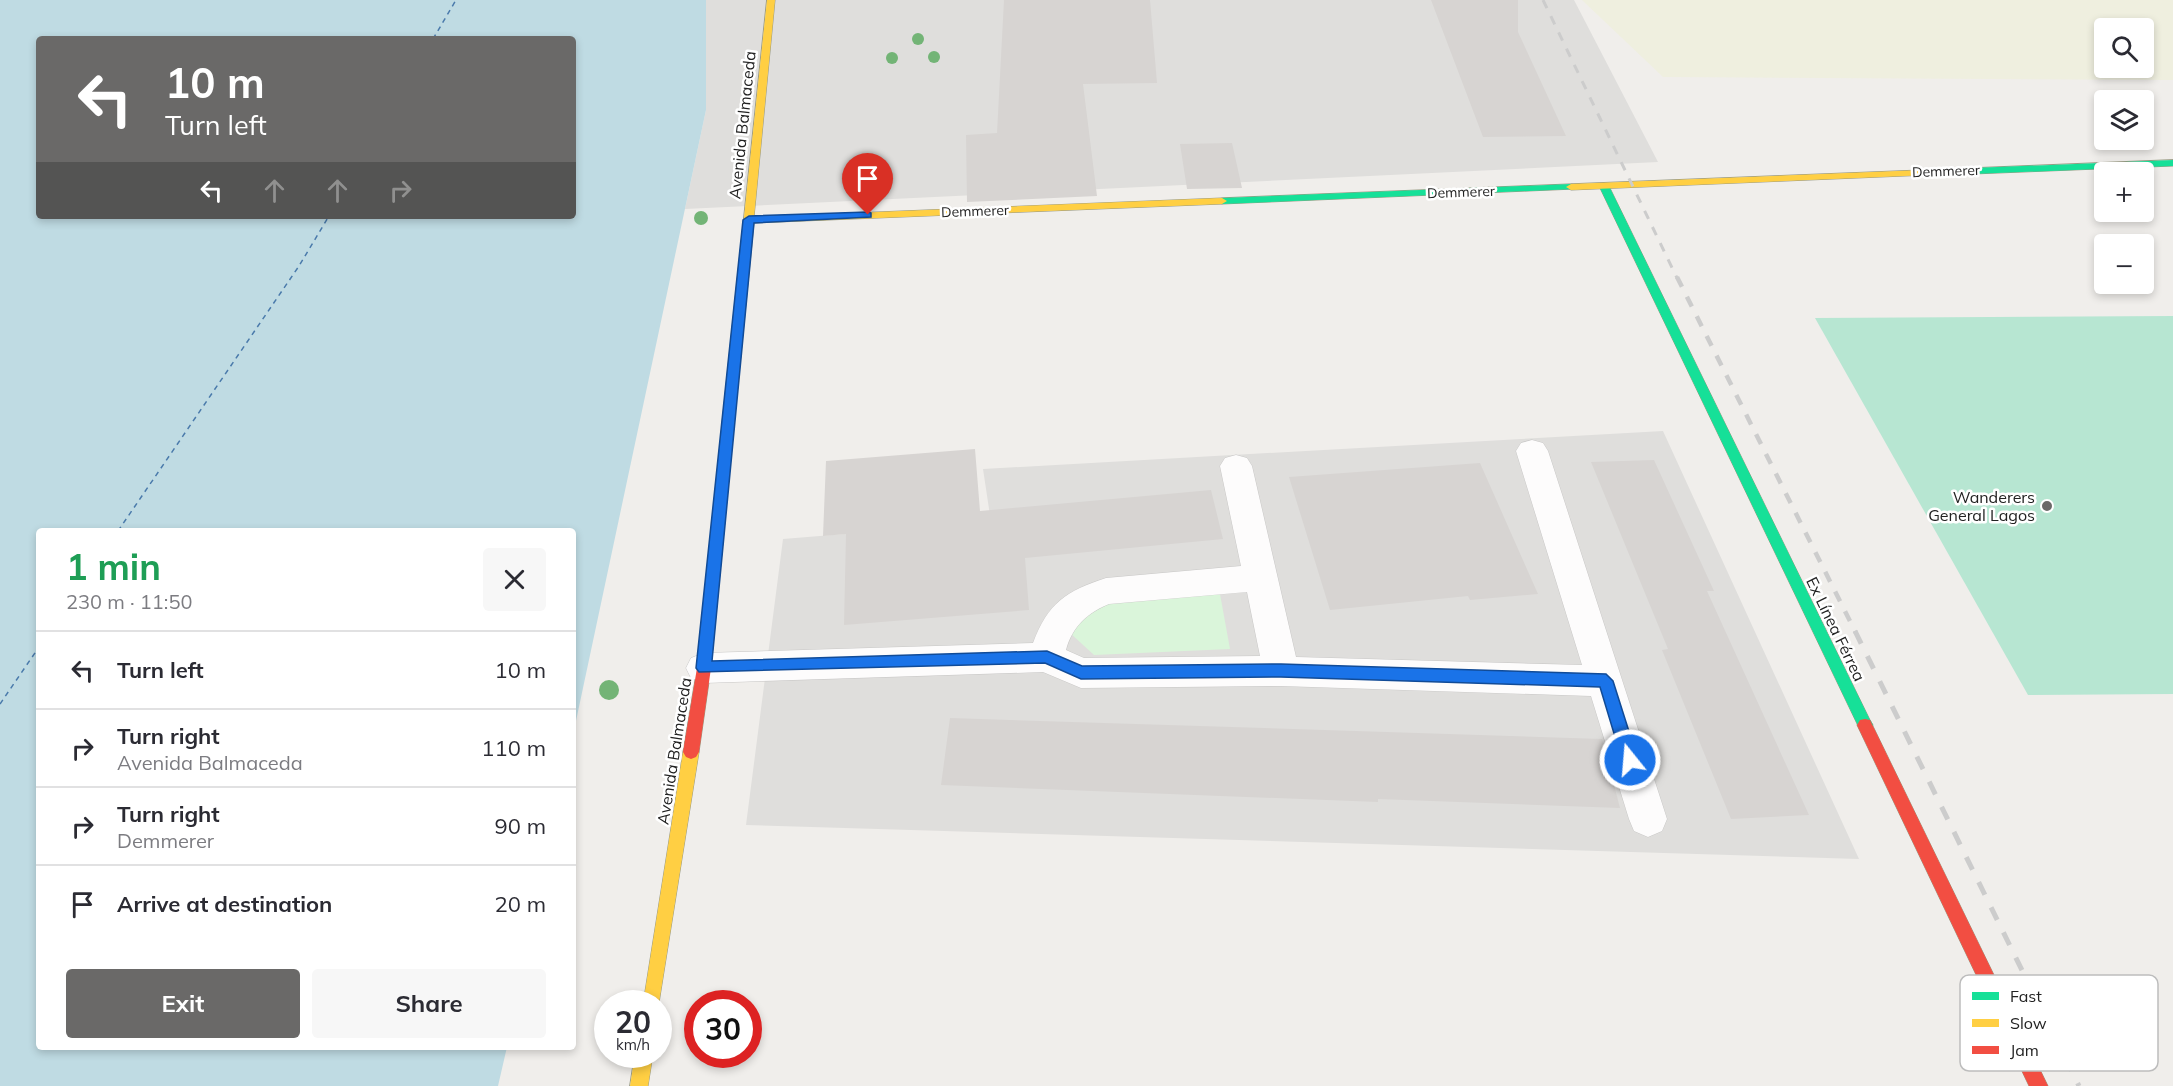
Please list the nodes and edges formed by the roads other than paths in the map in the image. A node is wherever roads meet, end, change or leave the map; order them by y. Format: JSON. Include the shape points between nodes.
{"nodes":[{"id":1,"x":771,"y":0,"type":"edge"},
{"id":2,"x":2173,"y":163,"type":"edge"},
{"id":3,"x":1604,"y":186,"type":"junction"},
{"id":4,"x":749,"y":220,"type":"junction"},
{"id":5,"x":1532,"y":451,"type":"dead end"},
{"id":6,"x":1236,"y":466,"type":"dead end"},
{"id":7,"x":1261,"y":577,"type":"junction"},
{"id":8,"x":1047,"y":657,"type":"junction"},
{"id":9,"x":704,"y":668,"type":"junction"},
{"id":10,"x":1281,"y":670,"type":"junction"},
{"id":11,"x":1606,"y":681,"type":"junction"},
{"id":12,"x":1648,"y":819,"type":"dead end"},
{"id":13,"x":1985,"y":975,"type":"edge"},
{"id":14,"x":654,"y":990,"type":"edge"},
{"id":15,"x":642,"y":1068,"type":"edge"},
{"id":16,"x":2032,"y":1071,"type":"edge"},
{"id":17,"x":639,"y":1086,"type":"edge"},
{"id":18,"x":2039,"y":1086,"type":"edge"}],
"edges":[{"from":1,"to":4,"type":"street","name":"Avenida Balmaceda"},
{"from":2,"to":3,"type":"street","name":"Demmerer"},
{"from":3,"to":4,"type":"street","name":"Demmerer"},
{"from":3,"to":13,"type":"street","name":"Ex Línea Férrea"},
{"from":4,"to":9,"type":"street","name":"Avenida Balmaceda"},
{"from":5,"to":11,"type":"street"},
{"from":6,"to":7,"type":"street"},
{"from":7,"to":8,"type":"street","via":[[1106,591],[1089,597],[1063,616],[1052,635]]},
{"from":7,"to":10,"type":"street"},
{"from":8,"to":9,"type":"street"},
{"from":8,"to":10,"type":"street","via":[[1081,673]]},
{"from":9,"to":14,"type":"street","name":"Avenida Balmaceda"},
{"from":10,"to":11,"type":"street"},
{"from":11,"to":12,"type":"street"},
{"from":15,"to":17,"type":"street"},
{"from":16,"to":18,"type":"street","name":"Ex Línea Férrea"}]}
